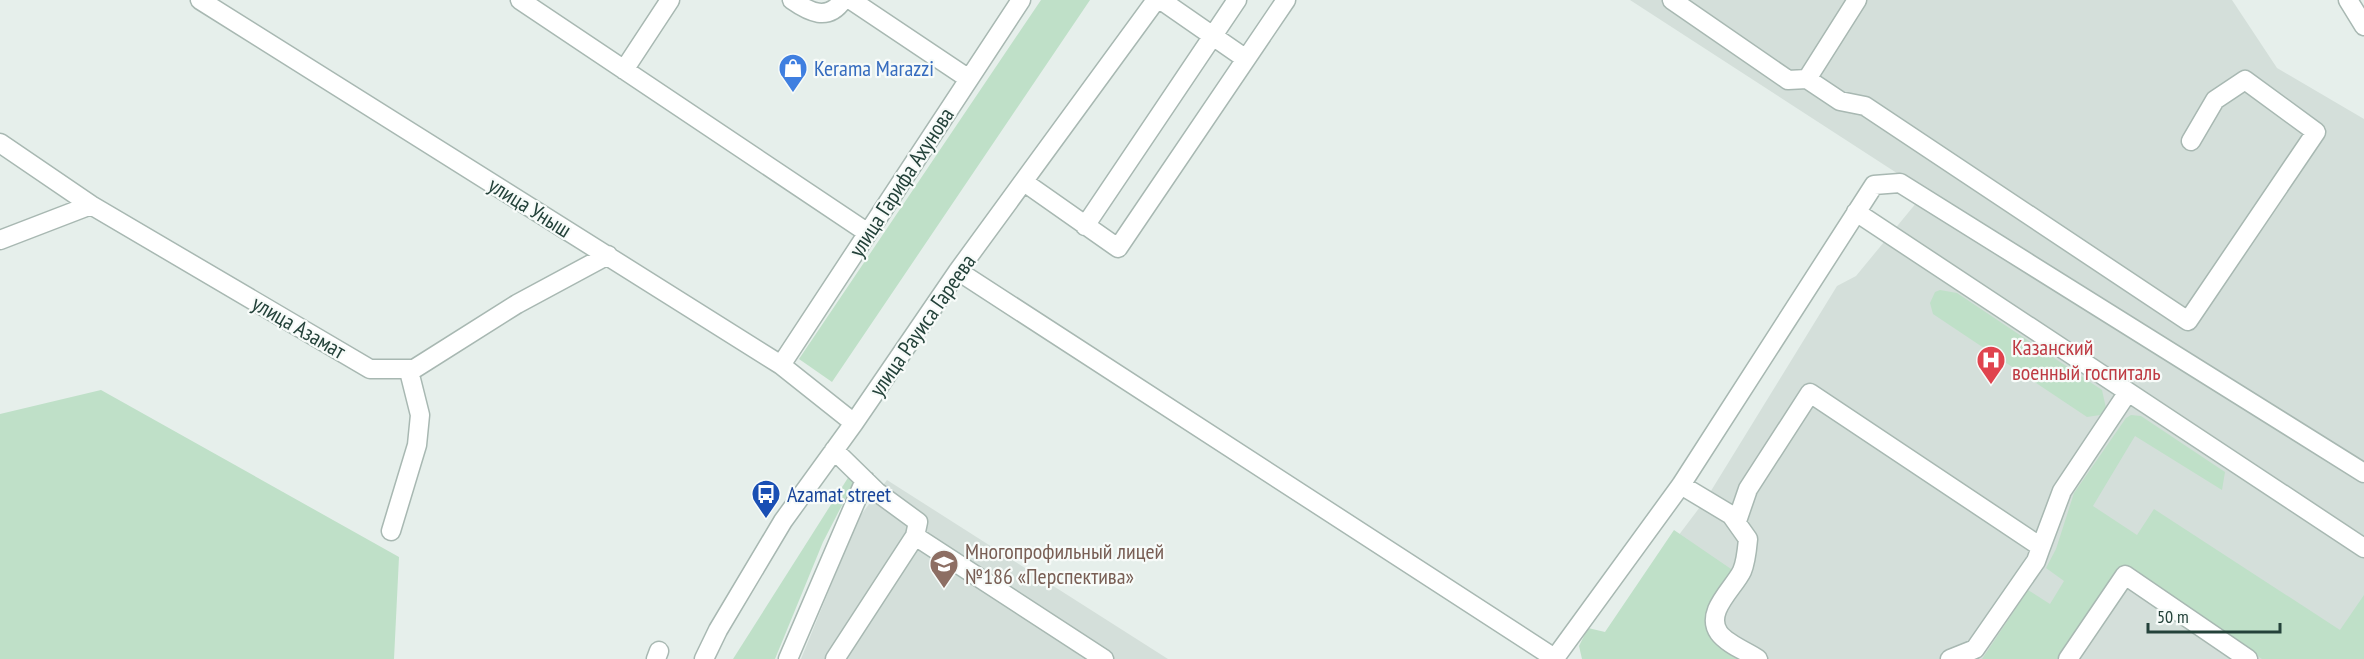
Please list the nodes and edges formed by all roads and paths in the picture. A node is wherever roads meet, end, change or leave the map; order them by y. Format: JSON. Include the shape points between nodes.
{"nodes":[{"id":1,"x":200,"y":0,"type":"edge"},
{"id":2,"x":520,"y":0,"type":"edge"},
{"id":3,"x":670,"y":0,"type":"edge"},
{"id":4,"x":792,"y":0,"type":"edge"},
{"id":5,"x":843,"y":0,"type":"edge"},
{"id":6,"x":851,"y":0,"type":"edge"},
{"id":7,"x":1022,"y":0,"type":"edge"},
{"id":8,"x":1156,"y":0,"type":"edge"},
{"id":9,"x":1161,"y":0,"type":"edge"},
{"id":10,"x":1237,"y":0,"type":"edge"},
{"id":11,"x":1286,"y":0,"type":"edge"},
{"id":12,"x":1672,"y":0,"type":"edge"},
{"id":13,"x":1857,"y":0,"type":"edge"},
{"id":14,"x":2350,"y":0,"type":"edge"},
{"id":15,"x":2364,"y":26,"type":"edge"},
{"id":16,"x":1213,"y":37,"type":"junction"},
{"id":17,"x":1246,"y":59,"type":"junction"},
{"id":18,"x":624,"y":70,"type":"junction"},
{"id":19,"x":969,"y":79,"type":"junction"},
{"id":20,"x":1807,"y":80,"type":"junction"},
{"id":21,"x":2191,"y":141,"type":"dead end"},
{"id":22,"x":0,"y":143,"type":"edge"},
{"id":23,"x":1023,"y":182,"type":"junction"},
{"id":24,"x":91,"y":205,"type":"junction"},
{"id":25,"x":1856,"y":212,"type":"junction"},
{"id":26,"x":1085,"y":226,"type":"junction"},
{"id":27,"x":868,"y":233,"type":"junction"},
{"id":28,"x":0,"y":240,"type":"edge"},
{"id":29,"x":608,"y":255,"type":"junction"},
{"id":30,"x":958,"y":271,"type":"junction"},
{"id":31,"x":781,"y":365,"type":"junction"},
{"id":32,"x":409,"y":371,"type":"junction"},
{"id":33,"x":2128,"y":392,"type":"junction"},
{"id":34,"x":854,"y":423,"type":"junction"},
{"id":35,"x":834,"y":450,"type":"junction"},
{"id":36,"x":2364,"y":472,"type":"edge"},
{"id":37,"x":865,"y":480,"type":"junction"},
{"id":38,"x":1681,"y":485,"type":"junction"},
{"id":39,"x":1737,"y":520,"type":"junction"},
{"id":40,"x":391,"y":531,"type":"dead end"},
{"id":41,"x":915,"y":536,"type":"junction"},
{"id":42,"x":2041,"y":548,"type":"junction"},
{"id":43,"x":2364,"y":548,"type":"edge"},
{"id":44,"x":1556,"y":658,"type":"edge"},
{"id":45,"x":704,"y":659,"type":"edge"},
{"id":46,"x":788,"y":659,"type":"edge"},
{"id":47,"x":835,"y":659,"type":"edge"},
{"id":48,"x":1104,"y":659,"type":"edge"},
{"id":49,"x":1758,"y":659,"type":"edge"},
{"id":50,"x":1950,"y":659,"type":"edge"},
{"id":51,"x":2068,"y":659,"type":"edge"},
{"id":52,"x":2248,"y":659,"type":"edge"}],
"edges":[{"from":1,"to":29,"type":"street","name":"улица Уныш"},
{"from":2,"to":18,"type":"street"},
{"from":3,"to":18,"type":"street"},
{"from":4,"to":5,"type":"street","via":[[823,13],[838,8]]},
{"from":6,"to":19,"type":"street"},
{"from":7,"to":19,"type":"street","name":"улица Гарифа Ахунова"},
{"from":8,"to":23,"type":"street","name":"улица Рауиса Гареева"},
{"from":9,"to":16,"type":"street"},
{"from":10,"to":16,"type":"street"},
{"from":11,"to":17,"type":"street"},
{"from":12,"to":20,"type":"street","via":[[1788,80]]},
{"from":13,"to":20,"type":"street"},
{"from":14,"to":15,"type":"street"},
{"from":16,"to":17,"type":"street"},
{"from":16,"to":26,"type":"street"},
{"from":17,"to":26,"type":"street","via":[[1118,248]]},
{"from":18,"to":27,"type":"street"},
{"from":19,"to":27,"type":"street","name":"улица Гарифа Ахунова"},
{"from":20,"to":21,"type":"street","via":[[1840,101],[1865,106],[2188,321],[2316,132],[2245,80],[2215,100]]},
{"from":22,"to":24,"type":"street","name":"улица Азамат"},
{"from":23,"to":26,"type":"street"},
{"from":23,"to":30,"type":"street","name":"улица Рауиса Гареева"},
{"from":24,"to":28,"type":"street"},
{"from":24,"to":32,"type":"street","name":"улица Азамат","via":[[370,369]]},
{"from":25,"to":33,"type":"street"},
{"from":25,"to":36,"type":"street","via":[[1874,185],[1900,183]]},
{"from":25,"to":38,"type":"street"},
{"from":27,"to":31,"type":"street","name":"улица Гарифа Ахунова"},
{"from":29,"to":31,"type":"street","name":"улица Уныш"},
{"from":29,"to":32,"type":"street","via":[[517,304]]},
{"from":30,"to":34,"type":"street","name":"улица Рауиса Гареева"},
{"from":30,"to":44,"type":"street"},
{"from":31,"to":34,"type":"street","name":"улица Уныш"},
{"from":32,"to":40,"type":"street","via":[[420,415],[417,445]]},
{"from":33,"to":42,"type":"street","via":[[2062,491]]},
{"from":33,"to":43,"type":"street"},
{"from":34,"to":35,"type":"street","name":"улица Рауиса Гареева"},
{"from":35,"to":37,"type":"street"},
{"from":35,"to":45,"type":"street","name":"улица Рауиса Гареева","via":[[783,521],[717,630]]},
{"from":37,"to":41,"type":"street","via":[[918,522]]},
{"from":37,"to":46,"type":"street"},
{"from":38,"to":39,"type":"street"},
{"from":38,"to":44,"type":"street"},
{"from":39,"to":42,"type":"street","via":[[1748,489],[1810,393]]},
{"from":39,"to":49,"type":"street","via":[[1748,539],[1747,552],[1743,569],[1718,607],[1716,624],[1720,634]]},
{"from":41,"to":47,"type":"street"},
{"from":41,"to":48,"type":"street"},
{"from":42,"to":50,"type":"street","via":[[1975,650]]},
{"from":51,"to":52,"type":"street","via":[[2125,575]]}]}
